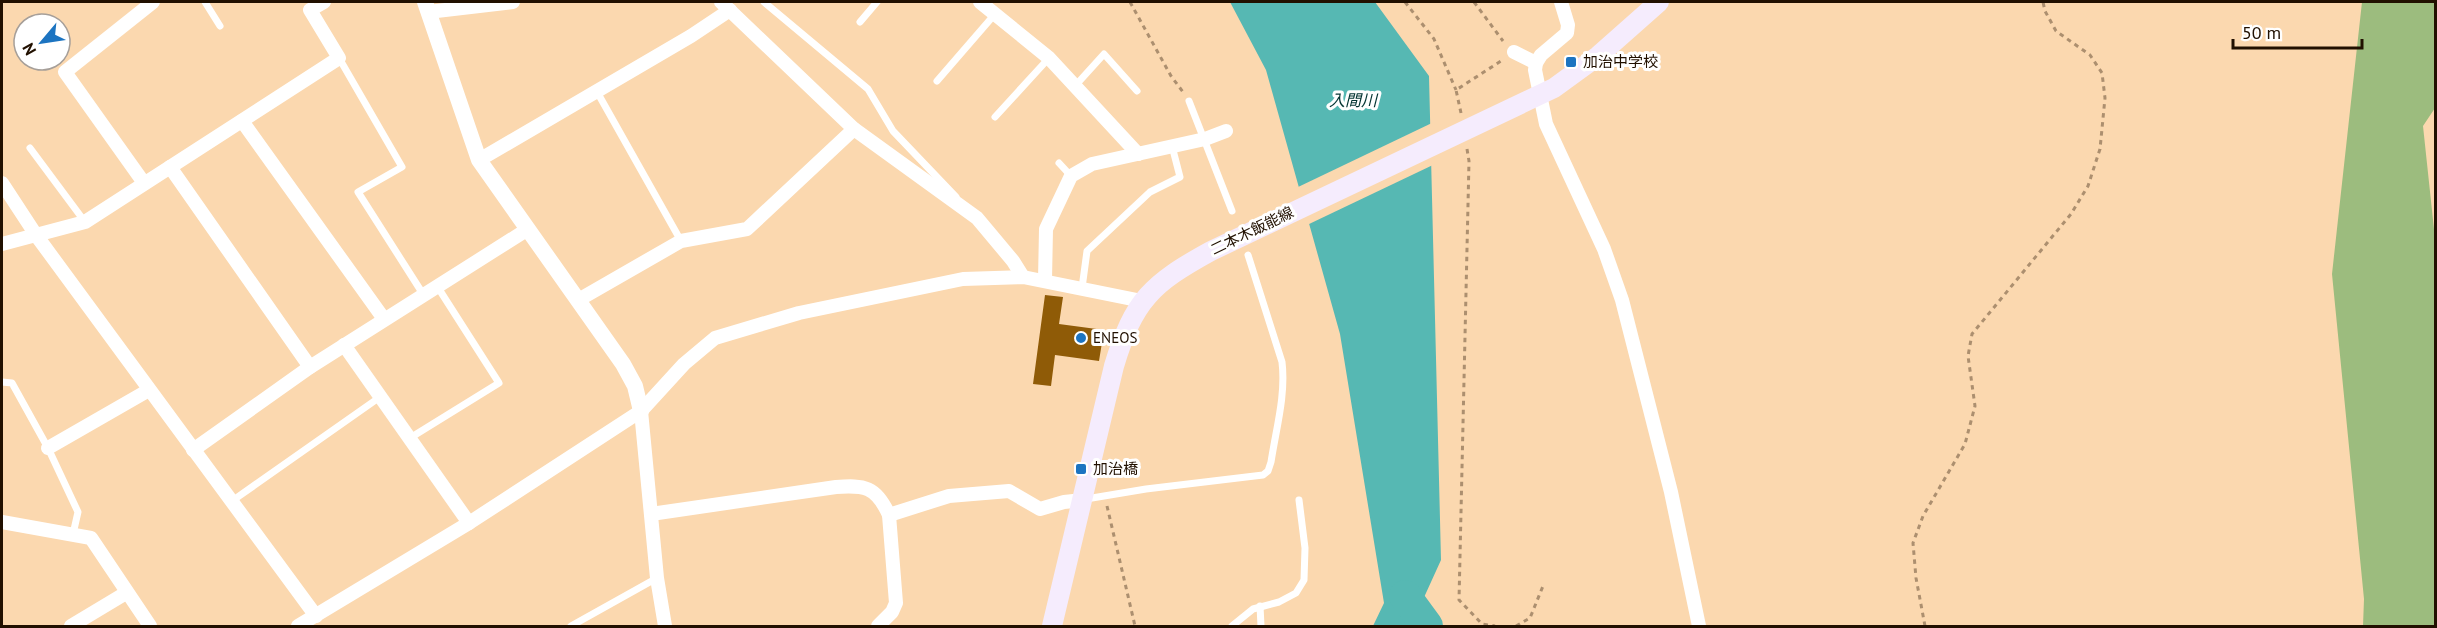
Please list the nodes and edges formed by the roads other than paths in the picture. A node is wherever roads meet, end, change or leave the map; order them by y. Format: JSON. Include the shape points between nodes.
{"nodes":[{"id":1,"x":153,"y":2,"type":"edge"},
{"id":2,"x":205,"y":2,"type":"edge"},
{"id":3,"x":324,"y":2,"type":"edge"},
{"id":4,"x":513,"y":2,"type":"edge"},
{"id":5,"x":764,"y":2,"type":"edge"},
{"id":6,"x":878,"y":2,"type":"edge"},
{"id":7,"x":980,"y":2,"type":"edge"},
{"id":8,"x":1561,"y":2,"type":"edge"},
{"id":9,"x":1659,"y":2,"type":"edge"},
{"id":10,"x":726,"y":6,"type":"edge"},
{"id":11,"x":427,"y":7,"type":"edge"},
{"id":12,"x":994,"y":14,"type":"junction"},
{"id":13,"x":860,"y":22,"type":"dead end"},
{"id":14,"x":220,"y":26,"type":"dead end"},
{"id":15,"x":1514,"y":52,"type":"road end"},
{"id":16,"x":339,"y":58,"type":"junction"},
{"id":17,"x":1049,"y":58,"type":"junction"},
{"id":18,"x":1536,"y":63,"type":"junction"},
{"id":19,"x":937,"y":81,"type":"dead end"},
{"id":20,"x":1075,"y":86,"type":"junction"},
{"id":21,"x":596,"y":90,"type":"junction"},
{"id":22,"x":1137,"y":92,"type":"dead end"},
{"id":23,"x":1540,"y":95,"type":"junction"},
{"id":24,"x":1189,"y":101,"type":"road end"},
{"id":25,"x":995,"y":117,"type":"dead end"},
{"id":26,"x":242,"y":121,"type":"junction"},
{"id":27,"x":854,"y":129,"type":"junction"},
{"id":28,"x":1226,"y":131,"type":"dead end"},
{"id":29,"x":1205,"y":139,"type":"junction"},
{"id":30,"x":1172,"y":146,"type":"junction"},
{"id":31,"x":30,"y":148,"type":"dead end"},
{"id":32,"x":1138,"y":154,"type":"junction"},
{"id":33,"x":478,"y":160,"type":"junction"},
{"id":34,"x":1059,"y":163,"type":"dead end"},
{"id":35,"x":170,"y":167,"type":"junction"},
{"id":36,"x":1071,"y":176,"type":"junction"},
{"id":37,"x":2,"y":183,"type":"edge"},
{"id":38,"x":144,"y":183,"type":"junction"},
{"id":39,"x":1232,"y":211,"type":"dead end"},
{"id":40,"x":977,"y":218,"type":"junction"},
{"id":41,"x":85,"y":222,"type":"junction"},
{"id":42,"x":528,"y":229,"type":"junction"},
{"id":43,"x":36,"y":235,"type":"junction"},
{"id":44,"x":681,"y":241,"type":"junction"},
{"id":45,"x":2,"y":244,"type":"edge"},
{"id":46,"x":1248,"y":255,"type":"dead end"},
{"id":47,"x":1023,"y":277,"type":"junction"},
{"id":48,"x":1045,"y":280,"type":"junction"},
{"id":49,"x":437,"y":286,"type":"junction"},
{"id":50,"x":1082,"y":288,"type":"junction"},
{"id":51,"x":423,"y":294,"type":"junction"},
{"id":52,"x":579,"y":299,"type":"junction"},
{"id":53,"x":1143,"y":301,"type":"junction"},
{"id":54,"x":384,"y":319,"type":"junction"},
{"id":55,"x":344,"y":345,"type":"junction"},
{"id":56,"x":310,"y":367,"type":"junction"},
{"id":57,"x":2,"y":382,"type":"edge"},
{"id":58,"x":149,"y":390,"type":"junction"},
{"id":59,"x":380,"y":397,"type":"junction"},
{"id":60,"x":641,"y":411,"type":"junction"},
{"id":61,"x":410,"y":438,"type":"junction"},
{"id":62,"x":48,"y":448,"type":"junction"},
{"id":63,"x":193,"y":450,"type":"junction"},
{"id":64,"x":1083,"y":500,"type":"junction"},
{"id":65,"x":1299,"y":500,"type":"dead end"},
{"id":66,"x":232,"y":501,"type":"junction"},
{"id":67,"x":651,"y":514,"type":"junction"},
{"id":68,"x":889,"y":515,"type":"junction"},
{"id":69,"x":2,"y":522,"type":"edge"},
{"id":70,"x":469,"y":523,"type":"junction"},
{"id":71,"x":74,"y":534,"type":"junction"},
{"id":72,"x":657,"y":578,"type":"junction"},
{"id":73,"x":126,"y":593,"type":"junction"},
{"id":74,"x":1260,"y":606,"type":"junction"},
{"id":75,"x":316,"y":616,"type":"junction"},
{"id":76,"x":71,"y":627,"type":"edge"},
{"id":77,"x":150,"y":627,"type":"edge"},
{"id":78,"x":298,"y":627,"type":"edge"},
{"id":79,"x":571,"y":627,"type":"edge"},
{"id":80,"x":665,"y":627,"type":"edge"},
{"id":81,"x":878,"y":627,"type":"edge"},
{"id":82,"x":1052,"y":627,"type":"edge"},
{"id":83,"x":1232,"y":627,"type":"edge"},
{"id":84,"x":1261,"y":627,"type":"edge"},
{"id":85,"x":1699,"y":627,"type":"edge"}],
"edges":[{"from":1,"to":38,"type":"street","via":[[65,72]]},
{"from":2,"to":14,"type":"lane"},
{"from":3,"to":16,"type":"street","via":[[310,10]]},
{"from":4,"to":11,"type":"street"},
{"from":5,"to":40,"type":"lane","via":[[868,89],[893,131]]},
{"from":6,"to":13,"type":"lane"},
{"from":7,"to":12,"type":"street"},
{"from":8,"to":18,"type":"street","via":[[1567,33]]},
{"from":9,"to":23,"type":"main road","name":"二本木飯能線","via":[[1598,56]]},
{"from":10,"to":21,"type":"street","via":[[691,36]]},
{"from":10,"to":27,"type":"street"},
{"from":11,"to":33,"type":"street"},
{"from":12,"to":17,"type":"street"},
{"from":12,"to":19,"type":"lane"},
{"from":15,"to":18,"type":"street"},
{"from":16,"to":26,"type":"street"},
{"from":16,"to":51,"type":"lane","via":[[402,167],[358,192]]},
{"from":17,"to":20,"type":"street"},
{"from":17,"to":25,"type":"lane"},
{"from":18,"to":23,"type":"street"},
{"from":20,"to":22,"type":"lane","via":[[1104,54]]},
{"from":20,"to":32,"type":"street"},
{"from":21,"to":33,"type":"street"},
{"from":21,"to":44,"type":"lane"},
{"from":23,"to":53,"type":"main road","name":"二本木飯能線","via":[[1265,225],[1179,270]]},
{"from":23,"to":85,"type":"street","via":[[1546,124],[1604,249],[1622,300],[1671,492]]},
{"from":24,"to":29,"type":"lane"},
{"from":26,"to":35,"type":"street"},
{"from":26,"to":54,"type":"street"},
{"from":27,"to":40,"type":"street"},
{"from":27,"to":44,"type":"street","via":[[747,229]]},
{"from":28,"to":29,"type":"street"},
{"from":29,"to":30,"type":"street"},
{"from":29,"to":39,"type":"lane"},
{"from":30,"to":32,"type":"street"},
{"from":30,"to":50,"type":"lane","via":[[1180,177],[1149,192],[1087,251]]},
{"from":31,"to":41,"type":"lane"},
{"from":32,"to":36,"type":"street","via":[[1092,164]]},
{"from":33,"to":42,"type":"street"},
{"from":34,"to":36,"type":"lane"},
{"from":35,"to":38,"type":"street"},
{"from":35,"to":56,"type":"street"},
{"from":36,"to":48,"type":"street","via":[[1046,230]]},
{"from":37,"to":43,"type":"street"},
{"from":38,"to":41,"type":"street"},
{"from":40,"to":47,"type":"street"},
{"from":41,"to":43,"type":"street"},
{"from":42,"to":49,"type":"street"},
{"from":42,"to":52,"type":"street"},
{"from":43,"to":45,"type":"street"},
{"from":43,"to":58,"type":"street"},
{"from":44,"to":52,"type":"street"},
{"from":46,"to":64,"type":"lane","via":[[1284,376],[1268,471]]},
{"from":47,"to":48,"type":"street"},
{"from":47,"to":60,"type":"street","via":[[963,279],[864,298],[715,338],[684,364]]},
{"from":48,"to":50,"type":"street"},
{"from":49,"to":51,"type":"street"},
{"from":49,"to":61,"type":"lane","via":[[500,383]]},
{"from":50,"to":53,"type":"street"},
{"from":51,"to":54,"type":"street"},
{"from":52,"to":60,"type":"street","via":[[623,364],[635,386]]},
{"from":53,"to":64,"type":"main road","name":"二本木飯能線","via":[[1124,333]]},
{"from":54,"to":55,"type":"street"},
{"from":55,"to":56,"type":"street"},
{"from":55,"to":59,"type":"street"},
{"from":56,"to":63,"type":"street"},
{"from":57,"to":62,"type":"lane","via":[[12,383]]},
{"from":58,"to":62,"type":"street"},
{"from":58,"to":63,"type":"street"},
{"from":59,"to":61,"type":"street"},
{"from":59,"to":66,"type":"lane"},
{"from":60,"to":67,"type":"street"},
{"from":60,"to":70,"type":"street"},
{"from":61,"to":70,"type":"street"},
{"from":62,"to":71,"type":"lane","via":[[78,512]]},
{"from":63,"to":66,"type":"street"},
{"from":64,"to":68,"type":"street","via":[[1041,509],[1009,491],[966,494]]},
{"from":64,"to":82,"type":"main road","name":"二本木飯能線"},
{"from":65,"to":74,"type":"lane","via":[[1304,580],[1296,593]]},
{"from":66,"to":75,"type":"street"},
{"from":67,"to":68,"type":"street","via":[[860,486],[872,490]]},
{"from":67,"to":72,"type":"street"},
{"from":68,"to":81,"type":"street","via":[[896,603]]},
{"from":69,"to":71,"type":"street"},
{"from":70,"to":75,"type":"street"},
{"from":71,"to":73,"type":"street","via":[[91,538]]},
{"from":72,"to":79,"type":"lane"},
{"from":72,"to":80,"type":"street"},
{"from":73,"to":76,"type":"street"},
{"from":73,"to":77,"type":"street"},
{"from":74,"to":83,"type":"lane"},
{"from":74,"to":84,"type":"lane"},
{"from":75,"to":78,"type":"street"}]}
